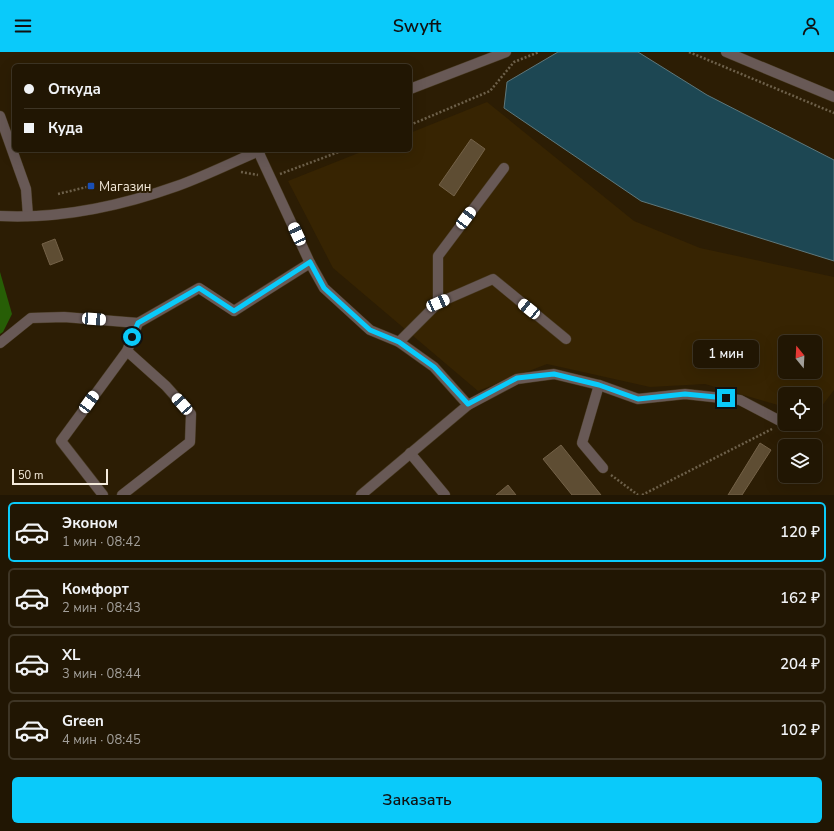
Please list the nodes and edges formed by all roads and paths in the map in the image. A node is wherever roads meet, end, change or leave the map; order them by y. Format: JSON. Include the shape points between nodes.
{"nodes":[{"id":1,"x":506,"y":52,"type":"edge"},
{"id":2,"x":539,"y":52,"type":"edge"},
{"id":3,"x":689,"y":52,"type":"edge"},
{"id":4,"x":726,"y":52,"type":"edge"},
{"id":5,"x":412,"y":88,"type":"edge"},
{"id":6,"x":834,"y":97,"type":"edge"},
{"id":7,"x":834,"y":113,"type":"edge"},
{"id":8,"x":0,"y":116,"type":"edge"},
{"id":9,"x":412,"y":124,"type":"edge"},
{"id":10,"x":12,"y":150,"type":"edge"},
{"id":11,"x":13,"y":152,"type":"edge"},
{"id":12,"x":255,"y":152,"type":"edge"},
{"id":13,"x":261,"y":152,"type":"edge"},
{"id":14,"x":339,"y":152,"type":"edge"},
{"id":15,"x":504,"y":168,"type":"dead end"},
{"id":16,"x":237,"y":171,"type":"dead end"},
{"id":17,"x":271,"y":178,"type":"junction"},
{"id":18,"x":91,"y":186,"type":"dead end"},
{"id":19,"x":58,"y":194,"type":"dead end"},
{"id":20,"x":0,"y":216,"type":"edge"},
{"id":21,"x":28,"y":216,"type":"junction"},
{"id":22,"x":310,"y":262,"type":"junction"},
{"id":23,"x":438,"y":303,"type":"junction"},
{"id":24,"x":138,"y":323,"type":"junction"},
{"id":25,"x":566,"y":339,"type":"dead end"},
{"id":26,"x":399,"y":342,"type":"junction"},
{"id":27,"x":0,"y":343,"type":"edge"},
{"id":28,"x":127,"y":351,"type":"junction"},
{"id":29,"x":599,"y":385,"type":"junction"},
{"id":30,"x":468,"y":404,"type":"junction"},
{"id":31,"x":778,"y":420,"type":"edge"},
{"id":32,"x":778,"y":426,"type":"edge"},
{"id":33,"x":410,"y":453,"type":"junction"},
{"id":34,"x":603,"y":468,"type":"joint"},
{"id":35,"x":103,"y":495,"type":"edge"},
{"id":36,"x":122,"y":495,"type":"edge"},
{"id":37,"x":362,"y":495,"type":"edge"},
{"id":38,"x":445,"y":495,"type":"edge"},
{"id":39,"x":638,"y":495,"type":"edge"},
{"id":40,"x":642,"y":495,"type":"edge"}],
"edges":[{"from":1,"to":5,"type":"street"},
{"from":2,"to":9,"type":"path","via":[[514,62],[490,90]]},
{"from":3,"to":7,"type":"path"},
{"from":4,"to":6,"type":"street"},
{"from":8,"to":10,"type":"street"},
{"from":11,"to":21,"type":"street","via":[[26,189]]},
{"from":12,"to":21,"type":"street","via":[[177,186],[147,196],[59,214]]},
{"from":13,"to":17,"type":"street"},
{"from":14,"to":17,"type":"path"},
{"from":15,"to":23,"type":"street","via":[[438,256]]},
{"from":16,"to":17,"type":"path"},
{"from":17,"to":22,"type":"street"},
{"from":18,"to":19,"type":"path"},
{"from":20,"to":21,"type":"street"},
{"from":22,"to":24,"type":"street","via":[[234,311],[199,288]]},
{"from":22,"to":26,"type":"street","via":[[324,288],[370,330]]},
{"from":23,"to":25,"type":"street","via":[[493,279]]},
{"from":23,"to":26,"type":"street"},
{"from":24,"to":27,"type":"street","via":[[64,317],[31,318]]},
{"from":24,"to":28,"type":"street"},
{"from":26,"to":30,"type":"street","via":[[434,367]]},
{"from":28,"to":35,"type":"street","via":[[61,441]]},
{"from":28,"to":36,"type":"street","via":[[166,386],[191,414],[190,442]]},
{"from":29,"to":30,"type":"street","via":[[554,374],[517,378]]},
{"from":29,"to":31,"type":"street","via":[[638,399],[685,394],[740,400]]},
{"from":29,"to":34,"type":"street","via":[[582,443]]},
{"from":30,"to":33,"type":"street"},
{"from":32,"to":40,"type":"path"},
{"from":33,"to":37,"type":"street"},
{"from":33,"to":38,"type":"street"},
{"from":34,"to":39,"type":"path"}]}
